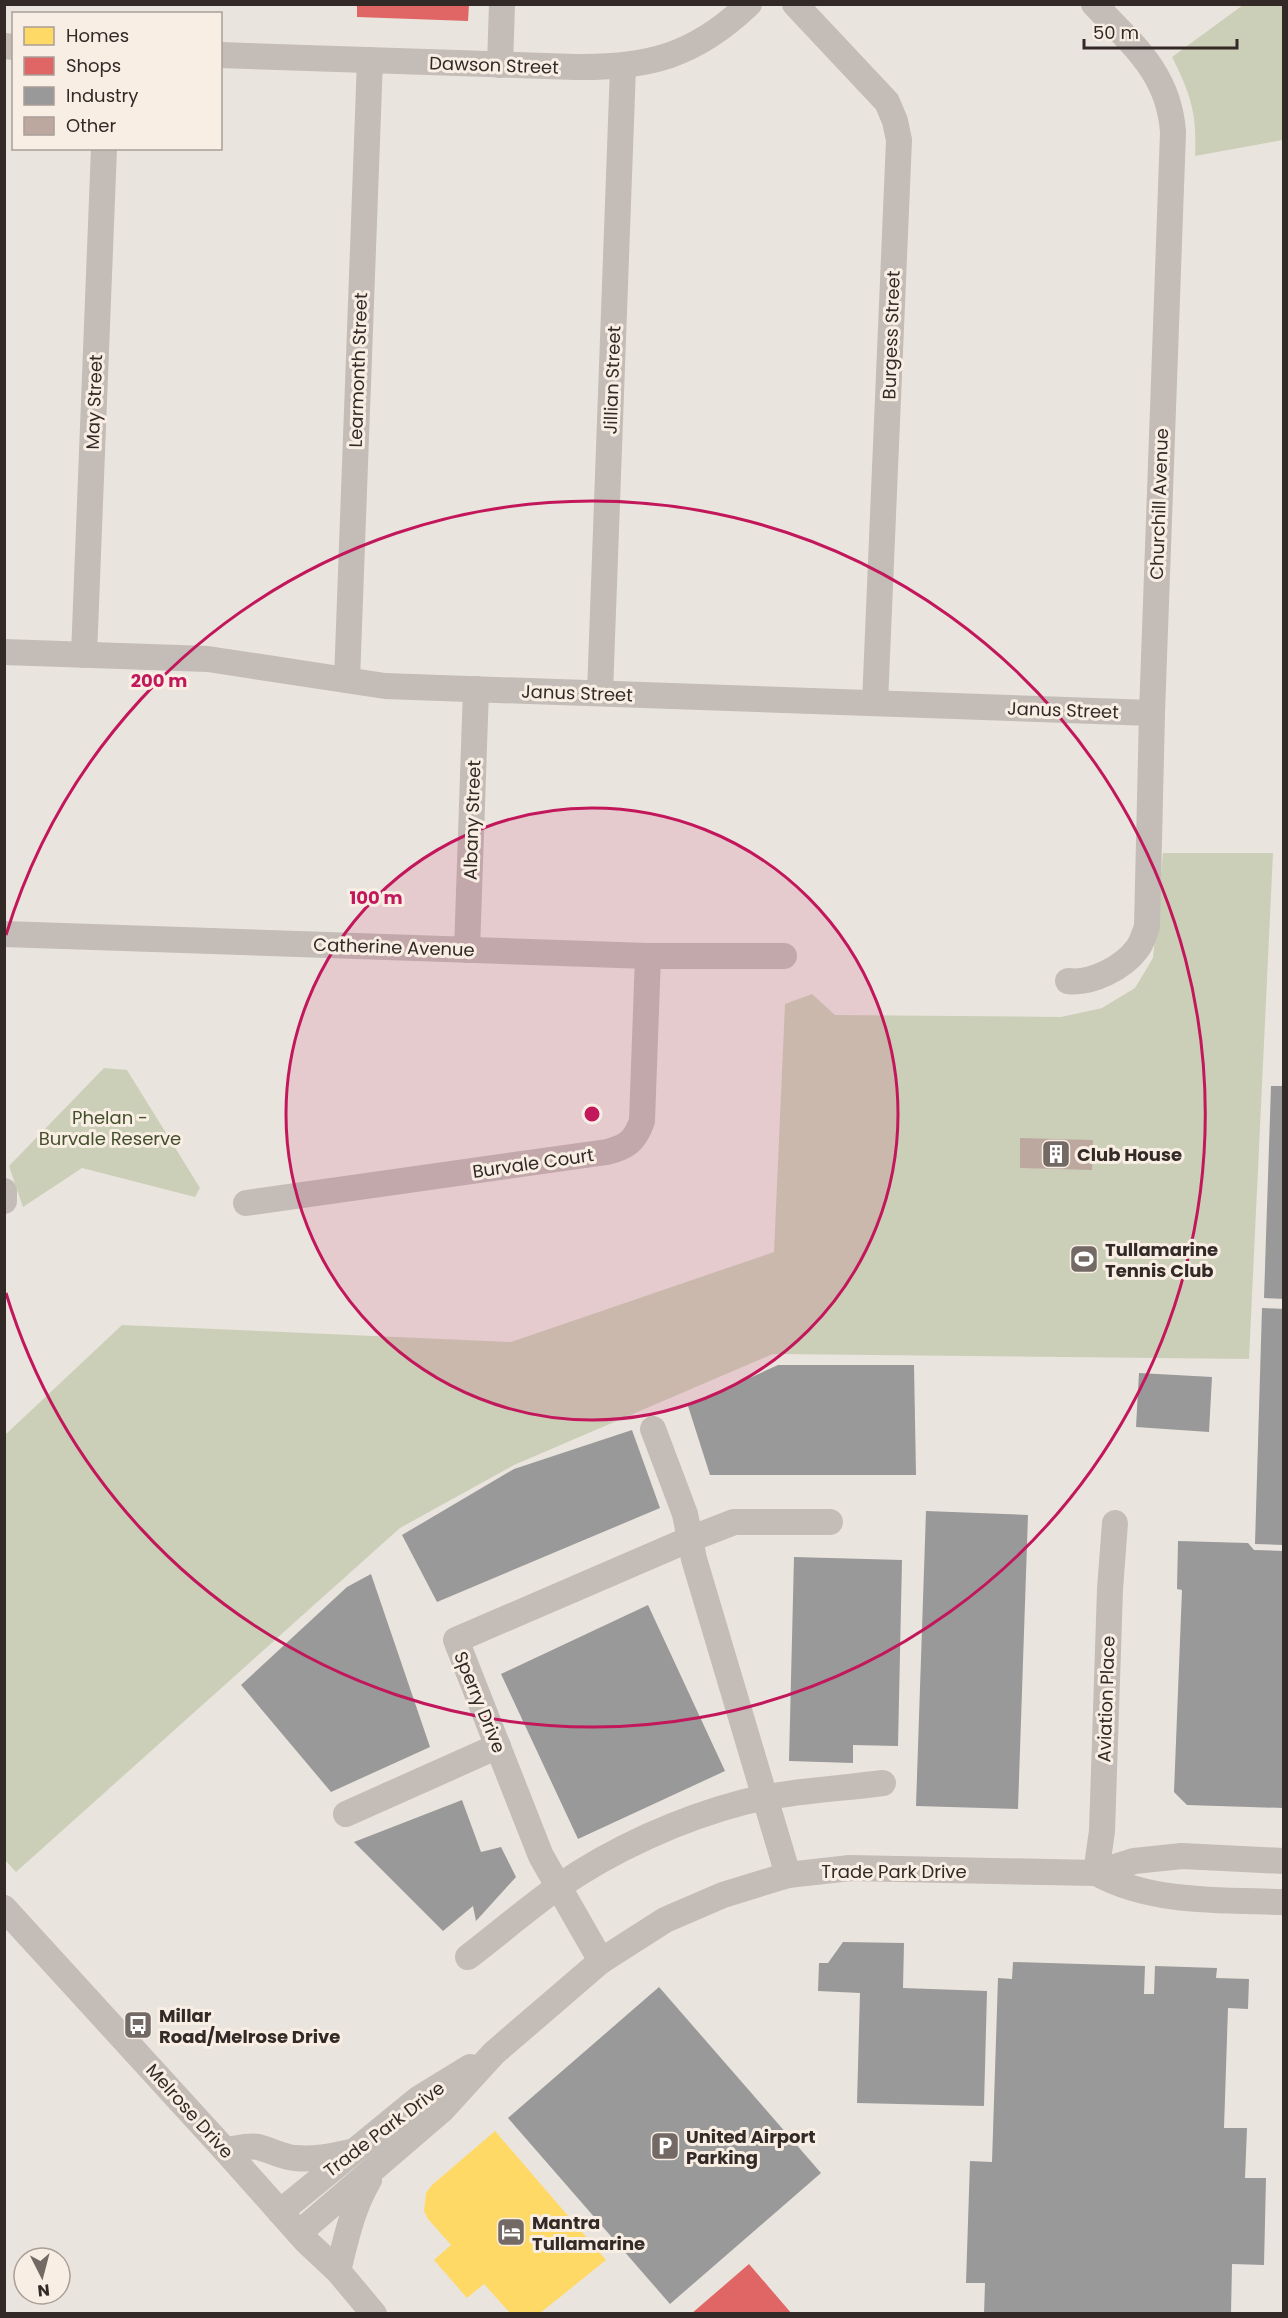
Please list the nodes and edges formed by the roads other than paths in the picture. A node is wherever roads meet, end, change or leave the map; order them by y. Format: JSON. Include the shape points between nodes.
{"nodes":[{"id":1,"x":502,"y":4,"type":"edge"},
{"id":2,"x":749,"y":4,"type":"edge"},
{"id":3,"x":795,"y":4,"type":"edge"},
{"id":4,"x":1094,"y":4,"type":"edge"},
{"id":5,"x":222,"y":54,"type":"edge"},
{"id":6,"x":370,"y":60,"type":"junction"},
{"id":7,"x":500,"y":65,"type":"junction"},
{"id":8,"x":623,"y":66,"type":"junction"},
{"id":9,"x":104,"y":150,"type":"edge"},
{"id":10,"x":4,"y":652,"type":"edge"},
{"id":11,"x":84,"y":655,"type":"junction"},
{"id":12,"x":347,"y":680,"type":"junction"},
{"id":13,"x":476,"y":689,"type":"junction"},
{"id":14,"x":600,"y":693,"type":"junction"},
{"id":15,"x":875,"y":703,"type":"junction"},
{"id":16,"x":1152,"y":713,"type":"junction"},
{"id":17,"x":4,"y":934,"type":"edge"},
{"id":18,"x":467,"y":950,"type":"junction"},
{"id":19,"x":648,"y":956,"type":"junction"},
{"id":20,"x":784,"y":956,"type":"dead end"},
{"id":21,"x":1068,"y":981,"type":"dead end"},
{"id":22,"x":4,"y":1191,"type":"edge"},
{"id":23,"x":4,"y":1201,"type":"edge"},
{"id":24,"x":246,"y":1203,"type":"dead end"},
{"id":25,"x":653,"y":1429,"type":"dead end"},
{"id":26,"x":830,"y":1522,"type":"dead end"},
{"id":27,"x":1115,"y":1523,"type":"dead end"},
{"id":28,"x":690,"y":1539,"type":"junction"},
{"id":29,"x":498,"y":1746,"type":"junction"},
{"id":30,"x":883,"y":1783,"type":"dead end"},
{"id":31,"x":766,"y":1798,"type":"junction"},
{"id":32,"x":346,"y":1814,"type":"dead end"},
{"id":33,"x":1284,"y":1861,"type":"edge"},
{"id":34,"x":1096,"y":1873,"type":"junction"},
{"id":35,"x":788,"y":1875,"type":"junction"},
{"id":36,"x":559,"y":1887,"type":"junction"},
{"id":37,"x":1284,"y":1902,"type":"edge"},
{"id":38,"x":4,"y":1908,"type":"edge"},
{"id":39,"x":468,"y":1957,"type":"dead end"},
{"id":40,"x":601,"y":1961,"type":"junction"},
{"id":41,"x":494,"y":2053,"type":"junction"},
{"id":42,"x":225,"y":2150,"type":"junction"},
{"id":43,"x":354,"y":2151,"type":"junction"},
{"id":44,"x":374,"y":2169,"type":"junction"},
{"id":45,"x":280,"y":2212,"type":"junction"},
{"id":46,"x":299,"y":2233,"type":"junction"},
{"id":47,"x":338,"y":2271,"type":"junction"},
{"id":48,"x":374,"y":2313,"type":"edge"}],
"edges":[{"from":1,"to":7,"type":"street"},
{"from":2,"to":8,"type":"street","name":"Dawson Street","via":[[734,19],[692,46],[667,58]]},
{"from":3,"to":15,"type":"street","name":"Burgess Street","via":[[887,102],[898,140]]},
{"from":4,"to":16,"type":"street","name":"Churchill Avenue","via":[[1152,66],[1172,117]]},
{"from":5,"to":6,"type":"street","name":"Dawson Street"},
{"from":6,"to":7,"type":"street","name":"Dawson Street"},
{"from":6,"to":12,"type":"street","name":"Learmonth Street"},
{"from":7,"to":8,"type":"street","name":"Dawson Street"},
{"from":8,"to":14,"type":"street","name":"Jillian Street"},
{"from":9,"to":11,"type":"street","name":"May Street"},
{"from":10,"to":11,"type":"street","name":"Janus Street"},
{"from":11,"to":12,"type":"street","name":"Janus Street","via":[[208,659]]},
{"from":12,"to":13,"type":"street","name":"Janus Street","via":[[385,686]]},
{"from":13,"to":14,"type":"street","name":"Janus Street"},
{"from":13,"to":18,"type":"street","name":"Albany Street"},
{"from":14,"to":15,"type":"street","name":"Janus Street"},
{"from":15,"to":16,"type":"street","name":"Janus Street"},
{"from":16,"to":21,"type":"street","name":"Churchill Avenue","via":[[1148,927],[1137,949],[1121,963],[1097,978]]},
{"from":17,"to":18,"type":"street","name":"Catherine Avenue"},
{"from":18,"to":19,"type":"street","name":"Catherine Avenue"},
{"from":19,"to":20,"type":"street","name":"Catherine Avenue"},
{"from":19,"to":24,"type":"street","name":"Burvale Court","via":[[642,1121],[631,1143],[606,1152]]},
{"from":22,"to":23,"type":"street"},
{"from":25,"to":28,"type":"street","via":[[685,1514]]},
{"from":26,"to":28,"type":"street","name":"Sperry Drive","via":[[734,1522]]},
{"from":27,"to":34,"type":"street","name":"Aviation Place","via":[[1102,1831]]},
{"from":28,"to":29,"type":"street","name":"Sperry Drive","via":[[456,1640]]},
{"from":28,"to":31,"type":"street"},
{"from":29,"to":32,"type":"street"},
{"from":29,"to":36,"type":"street","name":"Sperry Drive","via":[[542,1856]]},
{"from":30,"to":31,"type":"street"},
{"from":31,"to":35,"type":"street"},
{"from":31,"to":36,"type":"street","via":[[687,1820],[631,1845]]},
{"from":33,"to":34,"type":"street","name":"Trade Park Drive","via":[[1182,1856],[1134,1861]]},
{"from":34,"to":35,"type":"street","name":"Trade Park Drive","via":[[850,1868]]},
{"from":34,"to":37,"type":"street","name":"Trade Park Drive","via":[[1116,1884],[1151,1893],[1210,1900]]},
{"from":35,"to":40,"type":"street","name":"Trade Park Drive","via":[[723,1895],[665,1920]]},
{"from":36,"to":39,"type":"street"},
{"from":36,"to":40,"type":"street","name":"Sperry Drive"},
{"from":38,"to":42,"type":"street","name":"Melrose Drive"},
{"from":40,"to":41,"type":"street","name":"Trade Park Drive"},
{"from":41,"to":43,"type":"street","name":"Trade Park Drive","via":[[418,2099]]},
{"from":41,"to":44,"type":"street","name":"Trade Park Drive","via":[[442,2110]]},
{"from":42,"to":43,"type":"street","via":[[257,2147],[293,2158],[324,2158]]},
{"from":42,"to":45,"type":"street","name":"Melrose Drive"},
{"from":43,"to":45,"type":"street","name":"Trade Park Drive"},
{"from":44,"to":46,"type":"street","name":"Trade Park Drive"},
{"from":44,"to":47,"type":"street","via":[[356,2202]]},
{"from":45,"to":46,"type":"street","name":"Melrose Drive"},
{"from":46,"to":47,"type":"street","name":"Melrose Drive"},
{"from":47,"to":48,"type":"street","name":"Melrose Drive"}]}
